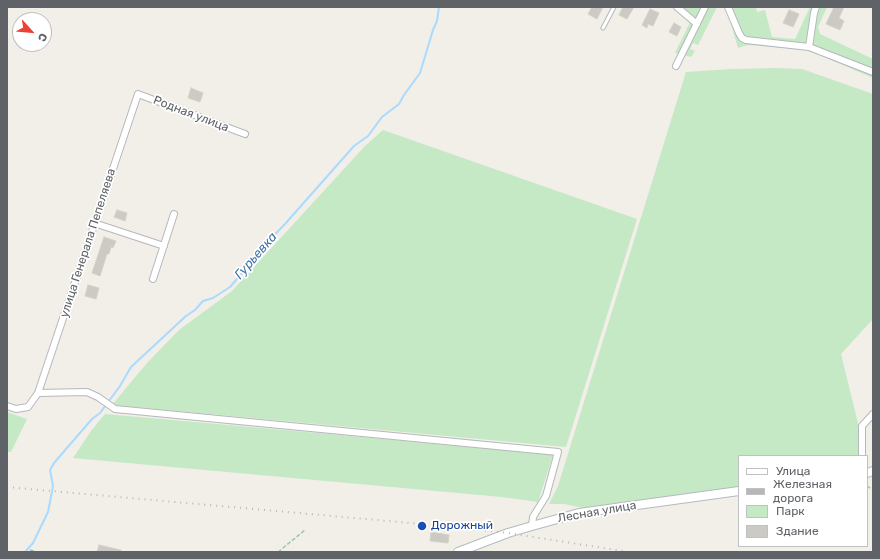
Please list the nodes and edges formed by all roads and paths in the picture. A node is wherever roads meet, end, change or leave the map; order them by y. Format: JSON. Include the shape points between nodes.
{"nodes":[{"id":1,"x":614,"y":7,"type":"edge"},
{"id":2,"x":678,"y":7,"type":"edge"},
{"id":3,"x":706,"y":7,"type":"edge"},
{"id":4,"x":728,"y":7,"type":"edge"},
{"id":5,"x":816,"y":7,"type":"edge"},
{"id":6,"x":697,"y":24,"type":"junction"},
{"id":7,"x":603,"y":28,"type":"dead end"},
{"id":8,"x":809,"y":47,"type":"junction"},
{"id":9,"x":676,"y":66,"type":"dead end"},
{"id":10,"x":873,"y":72,"type":"edge"},
{"id":11,"x":138,"y":94,"type":"joint"},
{"id":12,"x":245,"y":134,"type":"dead end"},
{"id":13,"x":174,"y":214,"type":"dead end"},
{"id":14,"x":94,"y":223,"type":"junction"},
{"id":15,"x":164,"y":246,"type":"junction"},
{"id":16,"x":153,"y":279,"type":"dead end"},
{"id":17,"x":38,"y":393,"type":"junction"},
{"id":18,"x":7,"y":406,"type":"edge"},
{"id":19,"x":873,"y":414,"type":"edge"},
{"id":20,"x":862,"y":455,"type":"edge"},
{"id":21,"x":738,"y":491,"type":"edge"},
{"id":22,"x":532,"y":526,"type":"junction"},
{"id":23,"x":305,"y":530,"type":"dead end"},
{"id":24,"x":30,"y":550,"type":"dead end"},
{"id":25,"x":38,"y":552,"type":"edge"},
{"id":26,"x":278,"y":552,"type":"edge"},
{"id":27,"x":458,"y":552,"type":"edge"}],
"edges":[{"from":1,"to":7,"type":"lane"},
{"from":2,"to":6,"type":"street"},
{"from":3,"to":6,"type":"street"},
{"from":4,"to":8,"type":"street","via":[[738,34],[746,40]]},
{"from":5,"to":8,"type":"street"},
{"from":6,"to":9,"type":"street"},
{"from":8,"to":10,"type":"street"},
{"from":11,"to":12,"type":"street","name":"Родная улица"},
{"from":11,"to":14,"type":"street","name":"улица Генерала Пепеляева"},
{"from":13,"to":15,"type":"street"},
{"from":14,"to":15,"type":"street"},
{"from":14,"to":17,"type":"street","name":"улица Генерала Пепеляева"},
{"from":15,"to":16,"type":"street"},
{"from":17,"to":18,"type":"street","via":[[28,407],[16,409]]},
{"from":17,"to":22,"type":"street","via":[[87,392],[115,409],[558,452],[546,496],[533,517]]},
{"from":19,"to":20,"type":"street","via":[[862,426]]},
{"from":21,"to":22,"type":"street","name":"Лесная улица","via":[[579,513]]},
{"from":22,"to":27,"type":"street","name":"Лесная улица"},
{"from":23,"to":26,"type":"path"},
{"from":24,"to":25,"type":"path"}]}
